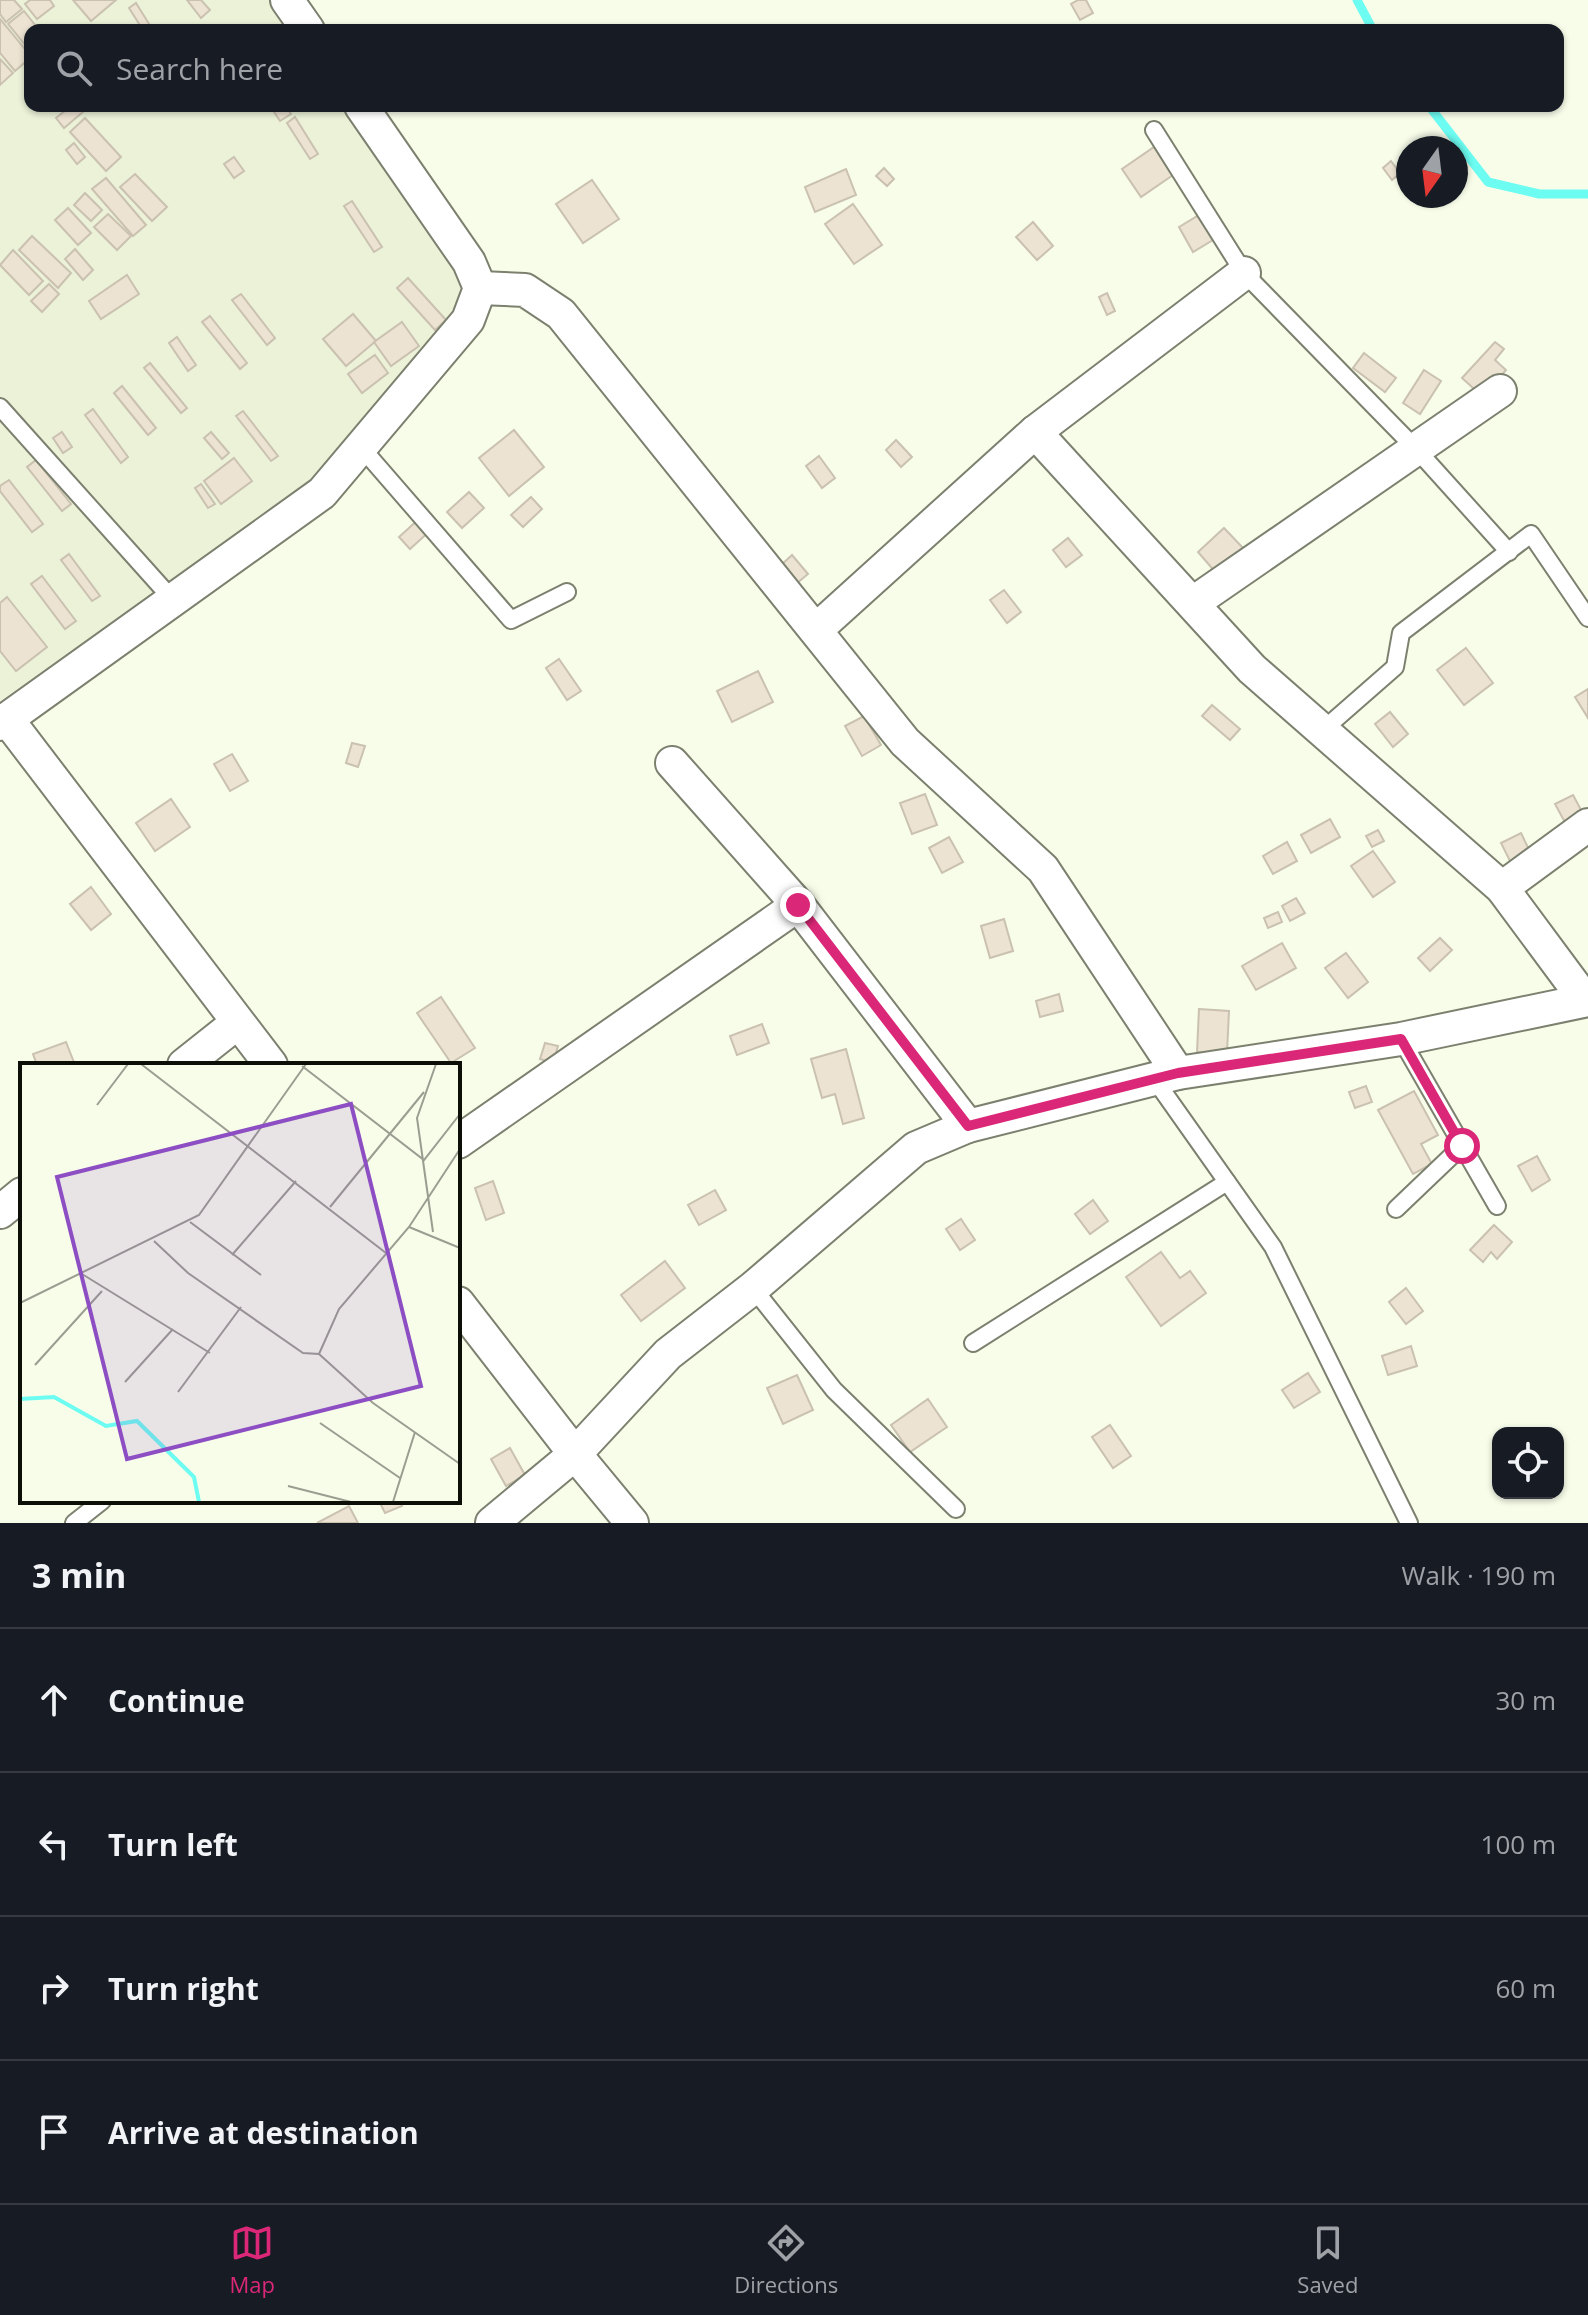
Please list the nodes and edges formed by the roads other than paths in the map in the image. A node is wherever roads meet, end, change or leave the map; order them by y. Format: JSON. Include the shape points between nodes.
{"nodes":[{"id":1,"x":287,"y":0,"type":"edge"},
{"id":2,"x":304,"y":24,"type":"edge"},
{"id":3,"x":365,"y":112,"type":"edge"},
{"id":4,"x":1154,"y":130,"type":"dead end"},
{"id":5,"x":1244,"y":273,"type":"junction"},
{"id":6,"x":480,"y":288,"type":"junction"},
{"id":7,"x":1500,"y":391,"type":"dead end"},
{"id":8,"x":0,"y":407,"type":"edge"},
{"id":9,"x":1035,"y":432,"type":"junction"},
{"id":10,"x":361,"y":447,"type":"junction"},
{"id":11,"x":1417,"y":450,"type":"junction"},
{"id":12,"x":1509,"y":552,"type":"junction"},
{"id":13,"x":567,"y":592,"type":"dead end"},
{"id":14,"x":173,"y":600,"type":"junction"},
{"id":15,"x":1193,"y":603,"type":"junction"},
{"id":16,"x":1588,"y":618,"type":"edge"},
{"id":17,"x":816,"y":630,"type":"junction"},
{"id":18,"x":4,"y":721,"type":"edge"},
{"id":19,"x":1323,"y":730,"type":"junction"},
{"id":20,"x":672,"y":763,"type":"dead end"},
{"id":21,"x":1588,"y":825,"type":"edge"},
{"id":22,"x":1502,"y":888,"type":"junction"},
{"id":23,"x":798,"y":905,"type":"junction"},
{"id":24,"x":1586,"y":1000,"type":"edge"},
{"id":25,"x":237,"y":1023,"type":"junction"},
{"id":26,"x":1401,"y":1039,"type":"junction"},
{"id":27,"x":187,"y":1063,"type":"edge"},
{"id":28,"x":269,"y":1063,"type":"edge"},
{"id":29,"x":1166,"y":1076,"type":"junction"},
{"id":30,"x":968,"y":1126,"type":"junction"},
{"id":31,"x":460,"y":1141,"type":"edge"},
{"id":32,"x":1462,"y":1146,"type":"junction"},
{"id":33,"x":1227,"y":1182,"type":"junction"},
{"id":34,"x":20,"y":1196,"type":"edge"},
{"id":35,"x":1497,"y":1206,"type":"dead end"},
{"id":36,"x":1396,"y":1209,"type":"dead end"},
{"id":37,"x":0,"y":1212,"type":"edge"},
{"id":38,"x":753,"y":1288,"type":"junction"},
{"id":39,"x":460,"y":1306,"type":"edge"},
{"id":40,"x":973,"y":1343,"type":"dead end"},
{"id":41,"x":575,"y":1454,"type":"junction"},
{"id":42,"x":99,"y":1503,"type":"edge"},
{"id":43,"x":956,"y":1509,"type":"dead end"},
{"id":44,"x":74,"y":1523,"type":"edge"},
{"id":45,"x":492,"y":1523,"type":"edge"},
{"id":46,"x":632,"y":1523,"type":"edge"},
{"id":47,"x":1409,"y":1523,"type":"edge"}],
"edges":[{"from":1,"to":2,"type":"street"},
{"from":3,"to":6,"type":"street","via":[[469,262]]},
{"from":4,"to":5,"type":"lane"},
{"from":5,"to":9,"type":"street"},
{"from":5,"to":11,"type":"lane"},
{"from":6,"to":10,"type":"street","via":[[468,320]]},
{"from":6,"to":17,"type":"street","via":[[525,290],[561,314]]},
{"from":7,"to":11,"type":"street"},
{"from":8,"to":14,"type":"lane"},
{"from":9,"to":15,"type":"street"},
{"from":9,"to":17,"type":"street"},
{"from":10,"to":13,"type":"lane","via":[[511,620]]},
{"from":10,"to":14,"type":"street","via":[[322,493]]},
{"from":11,"to":12,"type":"lane"},
{"from":11,"to":15,"type":"street"},
{"from":12,"to":16,"type":"lane","via":[[1531,534]]},
{"from":12,"to":19,"type":"lane","via":[[1401,633],[1395,667]]},
{"from":14,"to":18,"type":"street"},
{"from":15,"to":19,"type":"street","via":[[1252,669]]},
{"from":17,"to":29,"type":"street","via":[[905,742],[1043,869]]},
{"from":18,"to":25,"type":"street"},
{"from":19,"to":22,"type":"street"},
{"from":20,"to":23,"type":"street"},
{"from":21,"to":22,"type":"street"},
{"from":22,"to":24,"type":"street"},
{"from":23,"to":30,"type":"street"},
{"from":23,"to":31,"type":"street"},
{"from":24,"to":26,"type":"street"},
{"from":25,"to":27,"type":"street"},
{"from":25,"to":28,"type":"street"},
{"from":26,"to":29,"type":"street"},
{"from":26,"to":32,"type":"lane"},
{"from":29,"to":30,"type":"street"},
{"from":29,"to":33,"type":"lane"},
{"from":30,"to":38,"type":"street","via":[[916,1148]]},
{"from":32,"to":35,"type":"lane"},
{"from":32,"to":36,"type":"lane"},
{"from":33,"to":40,"type":"lane"},
{"from":33,"to":47,"type":"lane","via":[[1273,1247]]},
{"from":34,"to":37,"type":"street"},
{"from":38,"to":41,"type":"street","via":[[668,1354]]},
{"from":38,"to":43,"type":"lane","via":[[834,1390]]},
{"from":39,"to":41,"type":"street"},
{"from":41,"to":45,"type":"street"},
{"from":41,"to":46,"type":"street"},
{"from":42,"to":44,"type":"lane"}]}
